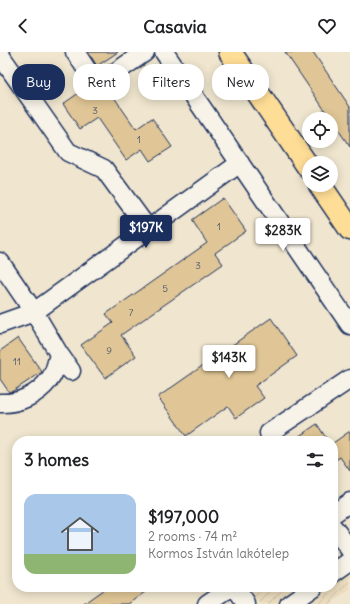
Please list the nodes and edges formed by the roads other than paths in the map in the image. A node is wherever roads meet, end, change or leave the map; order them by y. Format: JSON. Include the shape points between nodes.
{"nodes":[{"id":1,"x":75,"y":52,"type":"edge"},
{"id":2,"x":144,"y":52,"type":"edge"},
{"id":3,"x":164,"y":52,"type":"edge"},
{"id":4,"x":230,"y":52,"type":"edge"},
{"id":5,"x":0,"y":55,"type":"edge"},
{"id":6,"x":302,"y":158,"type":"edge"},
{"id":7,"x":240,"y":163,"type":"junction"},
{"id":8,"x":325,"y":192,"type":"edge"},
{"id":9,"x":148,"y":229,"type":"junction"},
{"id":10,"x":350,"y":229,"type":"edge"},
{"id":11,"x":0,"y":262,"type":"edge"},
{"id":12,"x":34,"y":312,"type":"junction"},
{"id":13,"x":0,"y":324,"type":"edge"},
{"id":14,"x":350,"y":325,"type":"edge"},
{"id":15,"x":59,"y":354,"type":"junction"},
{"id":16,"x":71,"y":371,"type":"dead end"},
{"id":17,"x":350,"y":379,"type":"edge"},
{"id":18,"x":0,"y":403,"type":"edge"},
{"id":19,"x":269,"y":433,"type":"dead end"},
{"id":20,"x":350,"y":502,"type":"edge"},
{"id":21,"x":338,"y":510,"type":"edge"},
{"id":22,"x":338,"y":534,"type":"edge"},
{"id":23,"x":350,"y":550,"type":"edge"},
{"id":24,"x":350,"y":561,"type":"edge"},
{"id":25,"x":338,"y":569,"type":"edge"},
{"id":26,"x":225,"y":592,"type":"edge"},
{"id":27,"x":237,"y":592,"type":"edge"},
{"id":28,"x":306,"y":592,"type":"edge"},
{"id":29,"x":207,"y":604,"type":"edge"},
{"id":30,"x":246,"y":604,"type":"edge"},
{"id":31,"x":289,"y":604,"type":"edge"}],
"edges":[{"from":1,"to":2,"type":"street","via":[[97,85]]},
{"from":3,"to":7,"type":"street"},
{"from":4,"to":6,"type":"main road"},
{"from":5,"to":9,"type":"street","via":[[68,152],[104,169]]},
{"from":7,"to":9,"type":"street"},
{"from":7,"to":14,"type":"street"},
{"from":8,"to":10,"type":"main road"},
{"from":9,"to":12,"type":"street"},
{"from":11,"to":12,"type":"street"},
{"from":12,"to":13,"type":"street"},
{"from":12,"to":15,"type":"street"},
{"from":15,"to":16,"type":"street"},
{"from":15,"to":18,"type":"street","via":[[50,380],[30,397],[11,403]]},
{"from":17,"to":19,"type":"street"},
{"from":20,"to":21,"type":"street"},
{"from":22,"to":23,"type":"street"},
{"from":24,"to":25,"type":"street"},
{"from":26,"to":29,"type":"street"},
{"from":27,"to":30,"type":"street"},
{"from":28,"to":31,"type":"street"}]}
